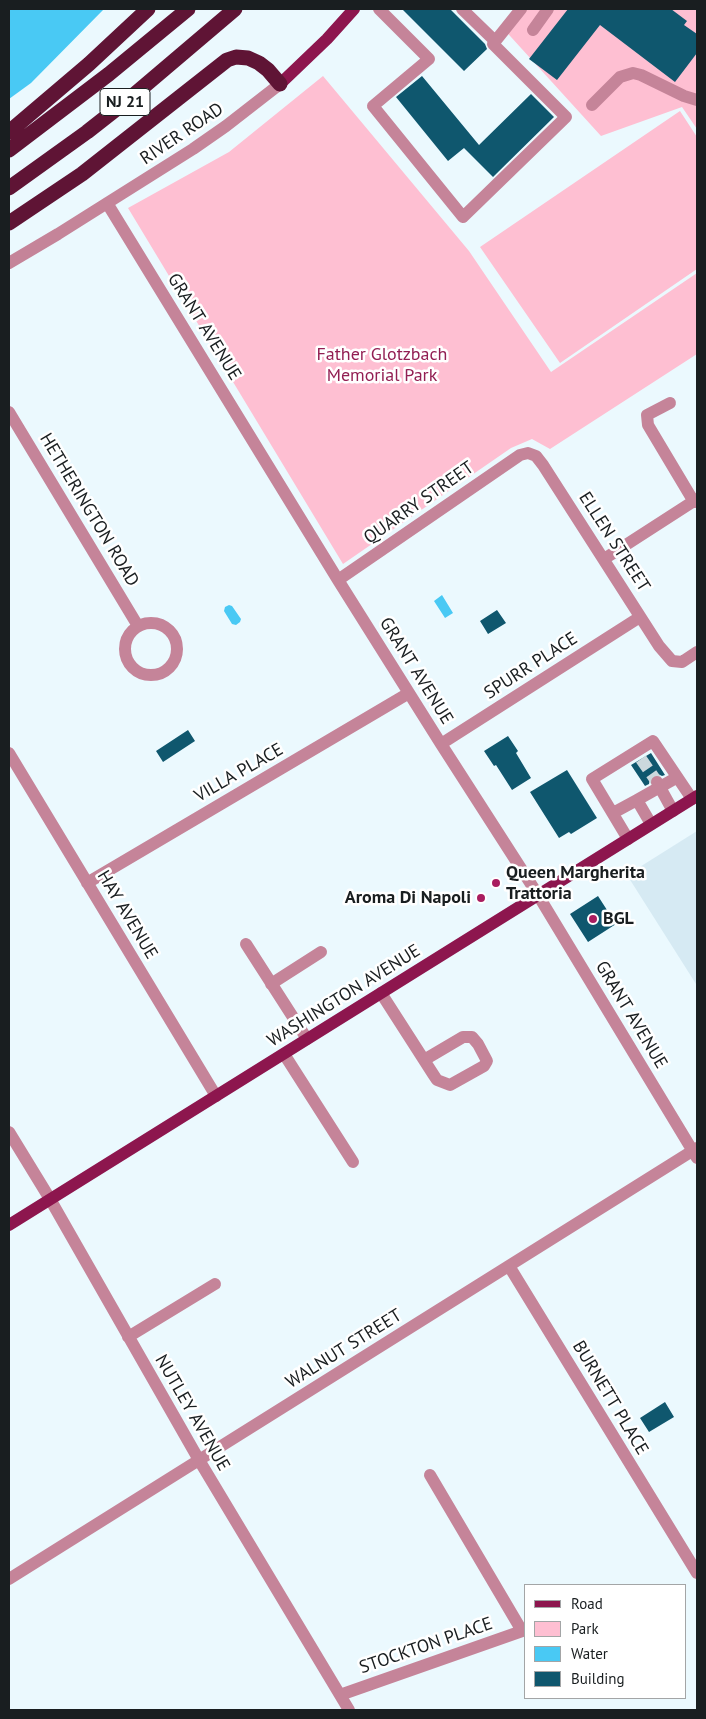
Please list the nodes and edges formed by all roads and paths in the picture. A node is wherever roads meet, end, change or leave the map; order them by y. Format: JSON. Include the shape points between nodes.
{"nodes":[{"id":1,"x":148,"y":9,"type":"edge"},
{"id":2,"x":188,"y":9,"type":"edge"},
{"id":3,"x":235,"y":9,"type":"edge"},
{"id":4,"x":354,"y":9,"type":"edge"},
{"id":5,"x":379,"y":9,"type":"edge"},
{"id":6,"x":462,"y":9,"type":"edge"},
{"id":7,"x":521,"y":9,"type":"edge"},
{"id":8,"x":548,"y":9,"type":"edge"},
{"id":9,"x":533,"y":30,"type":"dead end"},
{"id":10,"x":495,"y":41,"type":"junction"},
{"id":11,"x":280,"y":84,"type":"junction"},
{"id":12,"x":697,"y":100,"type":"edge"},
{"id":13,"x":592,"y":105,"type":"dead end"},
{"id":14,"x":9,"y":132,"type":"edge"},
{"id":15,"x":9,"y":150,"type":"edge"},
{"id":16,"x":9,"y":188,"type":"edge"},
{"id":17,"x":107,"y":203,"type":"junction"},
{"id":18,"x":9,"y":223,"type":"edge"},
{"id":19,"x":9,"y":263,"type":"edge"},
{"id":20,"x":670,"y":403,"type":"dead end"},
{"id":21,"x":9,"y":412,"type":"edge"},
{"id":22,"x":520,"y":455,"type":"joint"},
{"id":23,"x":696,"y":500,"type":"edge"},
{"id":24,"x":604,"y":559,"type":"junction"},
{"id":25,"x":338,"y":580,"type":"junction"},
{"id":26,"x":640,"y":617,"type":"junction"},
{"id":27,"x":138,"y":626,"type":"junction"},
{"id":28,"x":697,"y":652,"type":"edge"},
{"id":29,"x":409,"y":694,"type":"junction"},
{"id":30,"x":441,"y":744,"type":"junction"},
{"id":31,"x":9,"y":753,"type":"edge"},
{"id":32,"x":676,"y":778,"type":"junction"},
{"id":33,"x":658,"y":785,"type":"junction"},
{"id":34,"x":694,"y":798,"type":"edge"},
{"id":35,"x":637,"y":800,"type":"junction"},
{"id":36,"x":673,"y":811,"type":"junction"},
{"id":37,"x":613,"y":814,"type":"junction"},
{"id":38,"x":651,"y":824,"type":"junction"},
{"id":39,"x":628,"y":839,"type":"junction"},
{"id":40,"x":87,"y":883,"type":"junction"},
{"id":41,"x":538,"y":895,"type":"junction"},
{"id":42,"x":246,"y":944,"type":"dead end"},
{"id":43,"x":321,"y":952,"type":"dead end"},
{"id":44,"x":271,"y":984,"type":"junction"},
{"id":45,"x":382,"y":993,"type":"junction"},
{"id":46,"x":307,"y":1039,"type":"junction"},
{"id":47,"x":284,"y":1054,"type":"junction"},
{"id":48,"x":424,"y":1060,"type":"junction"},
{"id":49,"x":216,"y":1096,"type":"junction"},
{"id":50,"x":9,"y":1132,"type":"edge"},
{"id":51,"x":696,"y":1152,"type":"edge"},
{"id":52,"x":353,"y":1162,"type":"dead end"},
{"id":53,"x":50,"y":1199,"type":"junction"},
{"id":54,"x":9,"y":1225,"type":"edge"},
{"id":55,"x":509,"y":1266,"type":"junction"},
{"id":56,"x":215,"y":1284,"type":"dead end"},
{"id":57,"x":128,"y":1337,"type":"junction"},
{"id":58,"x":198,"y":1460,"type":"junction"},
{"id":59,"x":430,"y":1475,"type":"dead end"},
{"id":60,"x":697,"y":1573,"type":"edge"},
{"id":61,"x":9,"y":1579,"type":"edge"},
{"id":62,"x":523,"y":1630,"type":"edge"},
{"id":63,"x":340,"y":1695,"type":"junction"},
{"id":64,"x":349,"y":1710,"type":"edge"}],
"edges":[{"from":1,"to":14,"type":"highway"},
{"from":2,"to":15,"type":"highway","number":"NJ 21","via":[[102,80]]},
{"from":3,"to":16,"type":"highway","number":"NJ 21","via":[[129,99]]},
{"from":4,"to":11,"type":"main road","name":"RIVER ROAD"},
{"from":5,"to":10,"type":"street","via":[[429,60],[373,106],[463,217],[566,117],[493,44]]},
{"from":6,"to":10,"type":"street"},
{"from":7,"to":10,"type":"street"},
{"from":8,"to":9,"type":"street"},
{"from":11,"to":17,"type":"street","name":"RIVER ROAD","via":[[226,126]]},
{"from":11,"to":18,"type":"highway","via":[[268,70],[248,58],[227,60],[89,169]]},
{"from":12,"to":13,"type":"street","via":[[633,73],[620,77]]},
{"from":17,"to":19,"type":"street","name":"RIVER ROAD"},
{"from":17,"to":25,"type":"street","name":"GRANT AVENUE"},
{"from":20,"to":23,"type":"street","via":[[647,415],[648,425]]},
{"from":21,"to":27,"type":"street","name":"HETHERINGTON ROAD"},
{"from":22,"to":24,"type":"street","name":"ELLEN STREET","via":[[536,456],[544,465]]},
{"from":22,"to":25,"type":"street","name":"QUARRY STREET"},
{"from":23,"to":24,"type":"street"},
{"from":24,"to":26,"type":"street","name":"ELLEN STREET"},
{"from":25,"to":29,"type":"street","name":"GRANT AVENUE"},
{"from":26,"to":28,"type":"street","name":"ELLEN STREET","via":[[672,661],[682,662]]},
{"from":26,"to":30,"type":"street","name":"SPURR PLACE"},
{"from":27,"to":27,"type":"street","via":[[127,638],[126,657],[138,671],[148,675],[166,670],[176,657],[175,638],[164,626],[154,623]]},
{"from":29,"to":30,"type":"street","name":"GRANT AVENUE"},
{"from":29,"to":40,"type":"street","name":"VILLA PLACE"},
{"from":30,"to":41,"type":"street","name":"GRANT AVENUE"},
{"from":31,"to":40,"type":"street","name":"HAY AVENUE"},
{"from":32,"to":33,"type":"street"},
{"from":32,"to":34,"type":"street"},
{"from":32,"to":37,"type":"street","via":[[653,741],[639,756],[592,779]]},
{"from":33,"to":35,"type":"street"},
{"from":33,"to":36,"type":"street"},
{"from":34,"to":36,"type":"main road","name":"WASHINGTON AVENUE"},
{"from":35,"to":37,"type":"street"},
{"from":35,"to":38,"type":"street"},
{"from":36,"to":38,"type":"main road","name":"WASHINGTON AVENUE"},
{"from":37,"to":39,"type":"street"},
{"from":38,"to":39,"type":"main road","name":"WASHINGTON AVENUE"},
{"from":39,"to":41,"type":"main road","name":"WASHINGTON AVENUE"},
{"from":40,"to":49,"type":"street","name":"HAY AVENUE"},
{"from":41,"to":45,"type":"main road","name":"WASHINGTON AVENUE"},
{"from":41,"to":51,"type":"street","name":"GRANT AVENUE"},
{"from":42,"to":44,"type":"street"},
{"from":43,"to":44,"type":"street"},
{"from":44,"to":46,"type":"street"},
{"from":45,"to":46,"type":"main road","name":"WASHINGTON AVENUE"},
{"from":45,"to":48,"type":"street"},
{"from":46,"to":47,"type":"main road","name":"WASHINGTON AVENUE"},
{"from":47,"to":49,"type":"main road","name":"WASHINGTON AVENUE"},
{"from":47,"to":52,"type":"street"},
{"from":48,"to":48,"type":"street","via":[[438,1080],[450,1085],[484,1066],[487,1061],[472,1037],[463,1037]]},
{"from":49,"to":53,"type":"main road","name":"WASHINGTON AVENUE"},
{"from":50,"to":53,"type":"street","name":"NUTLEY AVENUE"},
{"from":51,"to":55,"type":"street","name":"WALNUT STREET"},
{"from":53,"to":54,"type":"main road","name":"WASHINGTON AVENUE"},
{"from":53,"to":57,"type":"street","name":"NUTLEY AVENUE"},
{"from":55,"to":58,"type":"street","name":"WALNUT STREET"},
{"from":55,"to":60,"type":"street","name":"BURNETT PLACE"},
{"from":56,"to":57,"type":"street"},
{"from":57,"to":58,"type":"street","name":"NUTLEY AVENUE"},
{"from":58,"to":61,"type":"street","name":"WALNUT STREET"},
{"from":58,"to":63,"type":"street","name":"NUTLEY AVENUE"},
{"from":59,"to":62,"type":"street"},
{"from":62,"to":63,"type":"street","name":"STOCKTON PLACE"},
{"from":63,"to":64,"type":"street","name":"NUTLEY AVENUE"}]}
